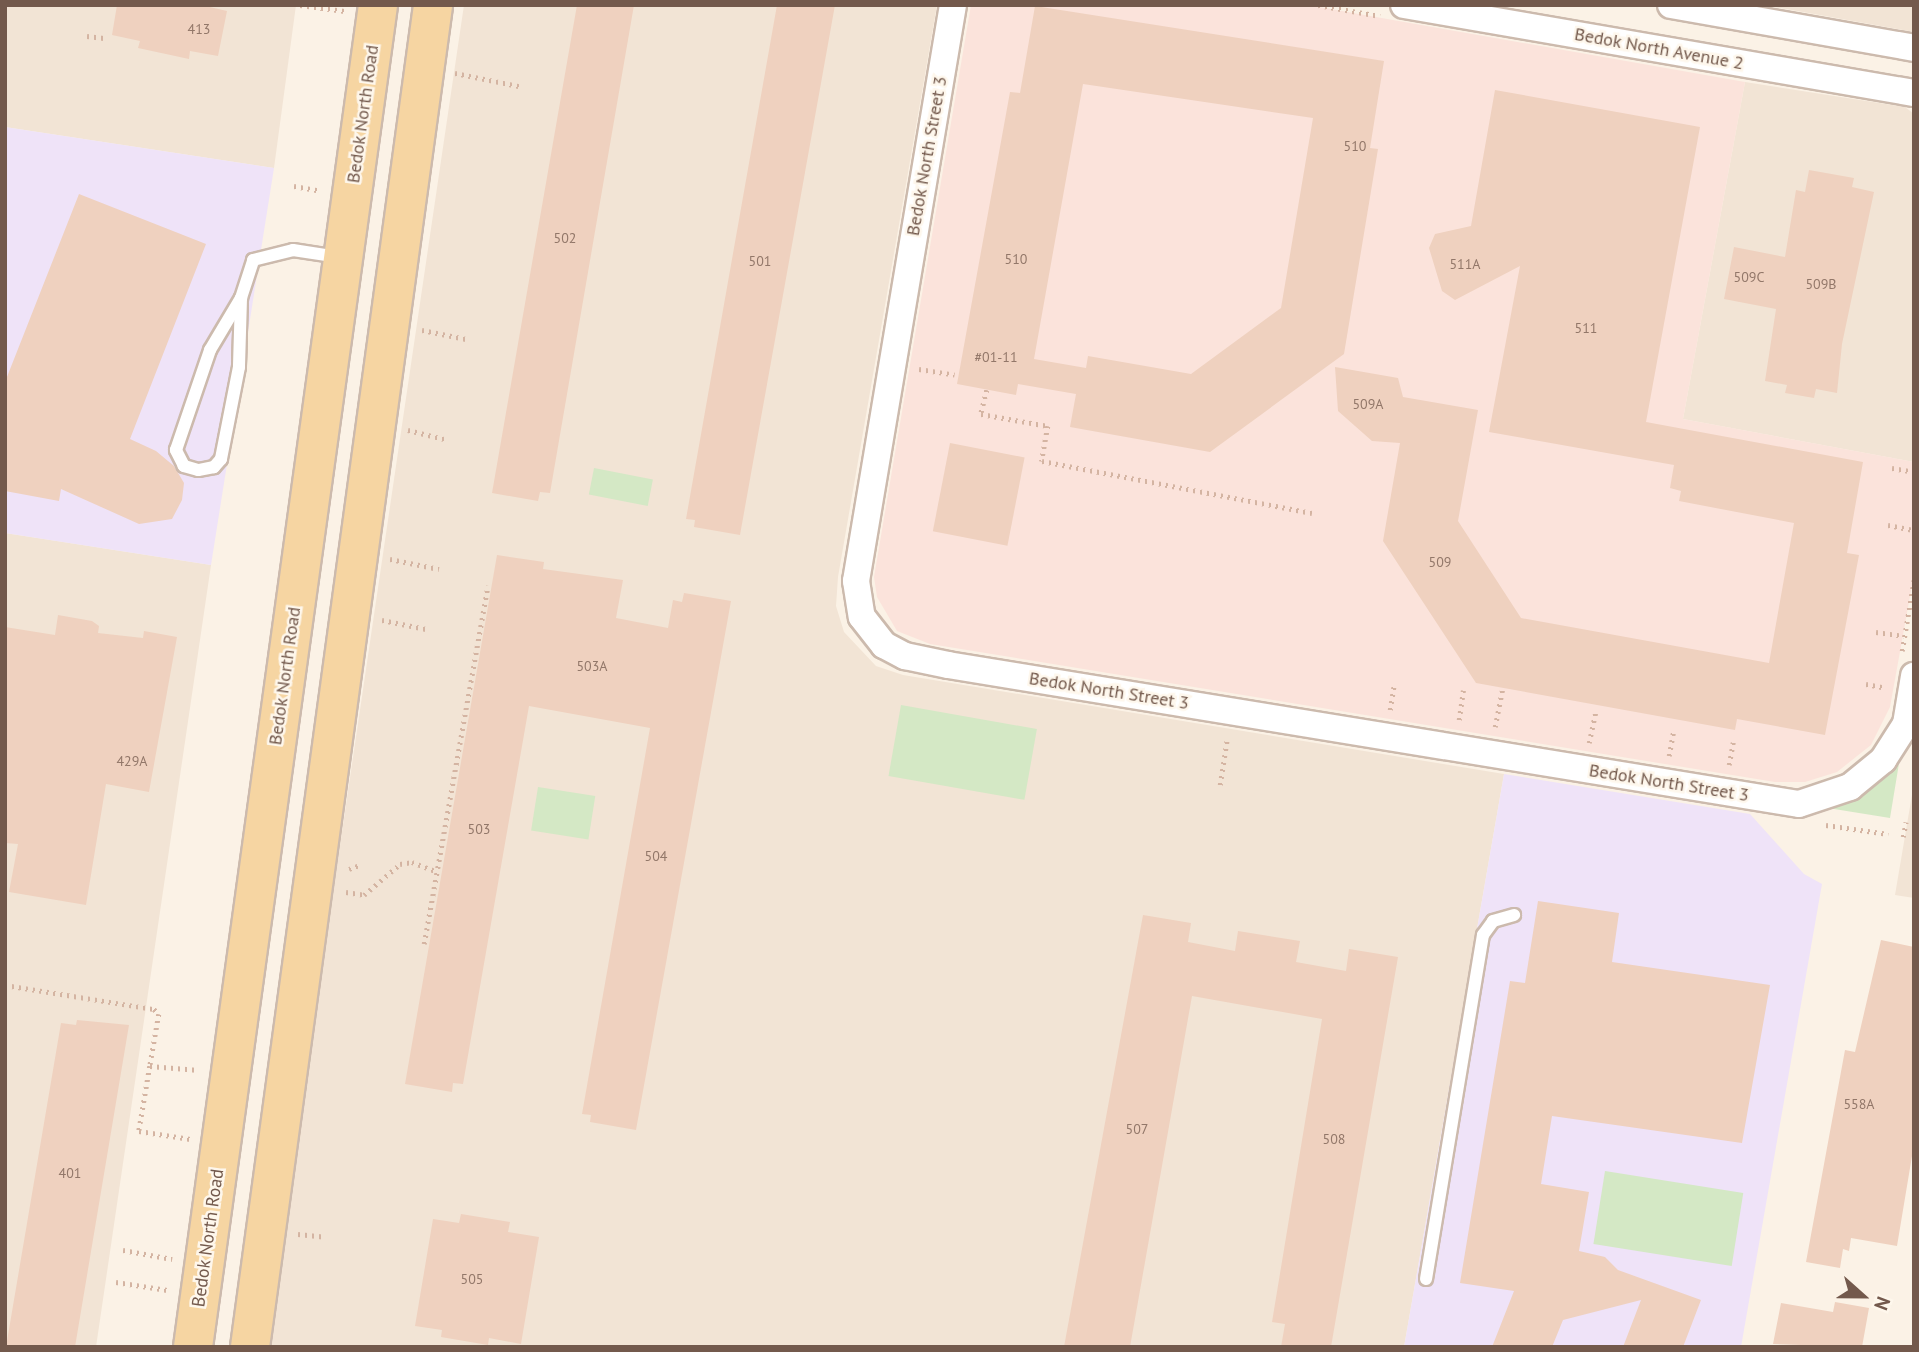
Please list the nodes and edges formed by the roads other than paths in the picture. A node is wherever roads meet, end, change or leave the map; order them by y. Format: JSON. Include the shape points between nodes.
{"nodes":[{"id":1,"x":433,"y":5,"type":"edge"},
{"id":2,"x":953,"y":5,"type":"edge"},
{"id":3,"x":1404,"y":5,"type":"edge"},
{"id":4,"x":1671,"y":5,"type":"edge"},
{"id":5,"x":361,"y":8,"type":"edge"},
{"id":6,"x":1914,"y":48,"type":"edge"},
{"id":7,"x":1914,"y":93,"type":"edge"},
{"id":8,"x":342,"y":257,"type":"junction"},
{"id":9,"x":241,"y":298,"type":"junction"},
{"id":10,"x":1907,"y":669,"type":"edge"},
{"id":11,"x":1514,"y":915,"type":"dead end"},
{"id":12,"x":1426,"y":1279,"type":"dead end"},
{"id":13,"x":193,"y":1347,"type":"edge"},
{"id":14,"x":250,"y":1347,"type":"edge"}],
"edges":[{"from":1,"to":14,"type":"main road"},
{"from":2,"to":10,"type":"street","name":"Bedok North Street 3","via":[[857,569],[855,591],[862,617],[884,645],[905,656],[1799,804],[1850,787],[1883,760],[1906,724]]},
{"from":3,"to":7,"type":"street","name":"Bedok North Avenue 2"},
{"from":4,"to":6,"type":"street"},
{"from":5,"to":8,"type":"main road","name":"Bedok North Road"},
{"from":8,"to":9,"type":"lane","via":[[293,250],[265,254],[253,260]]},
{"from":8,"to":13,"type":"main road","name":"Bedok North Road"},
{"from":9,"to":9,"type":"lane","via":[[239,367],[222,459],[214,467],[198,470],[184,466],[176,450],[210,350]]},
{"from":11,"to":12,"type":"lane","via":[[1493,921],[1483,935]]}]}
